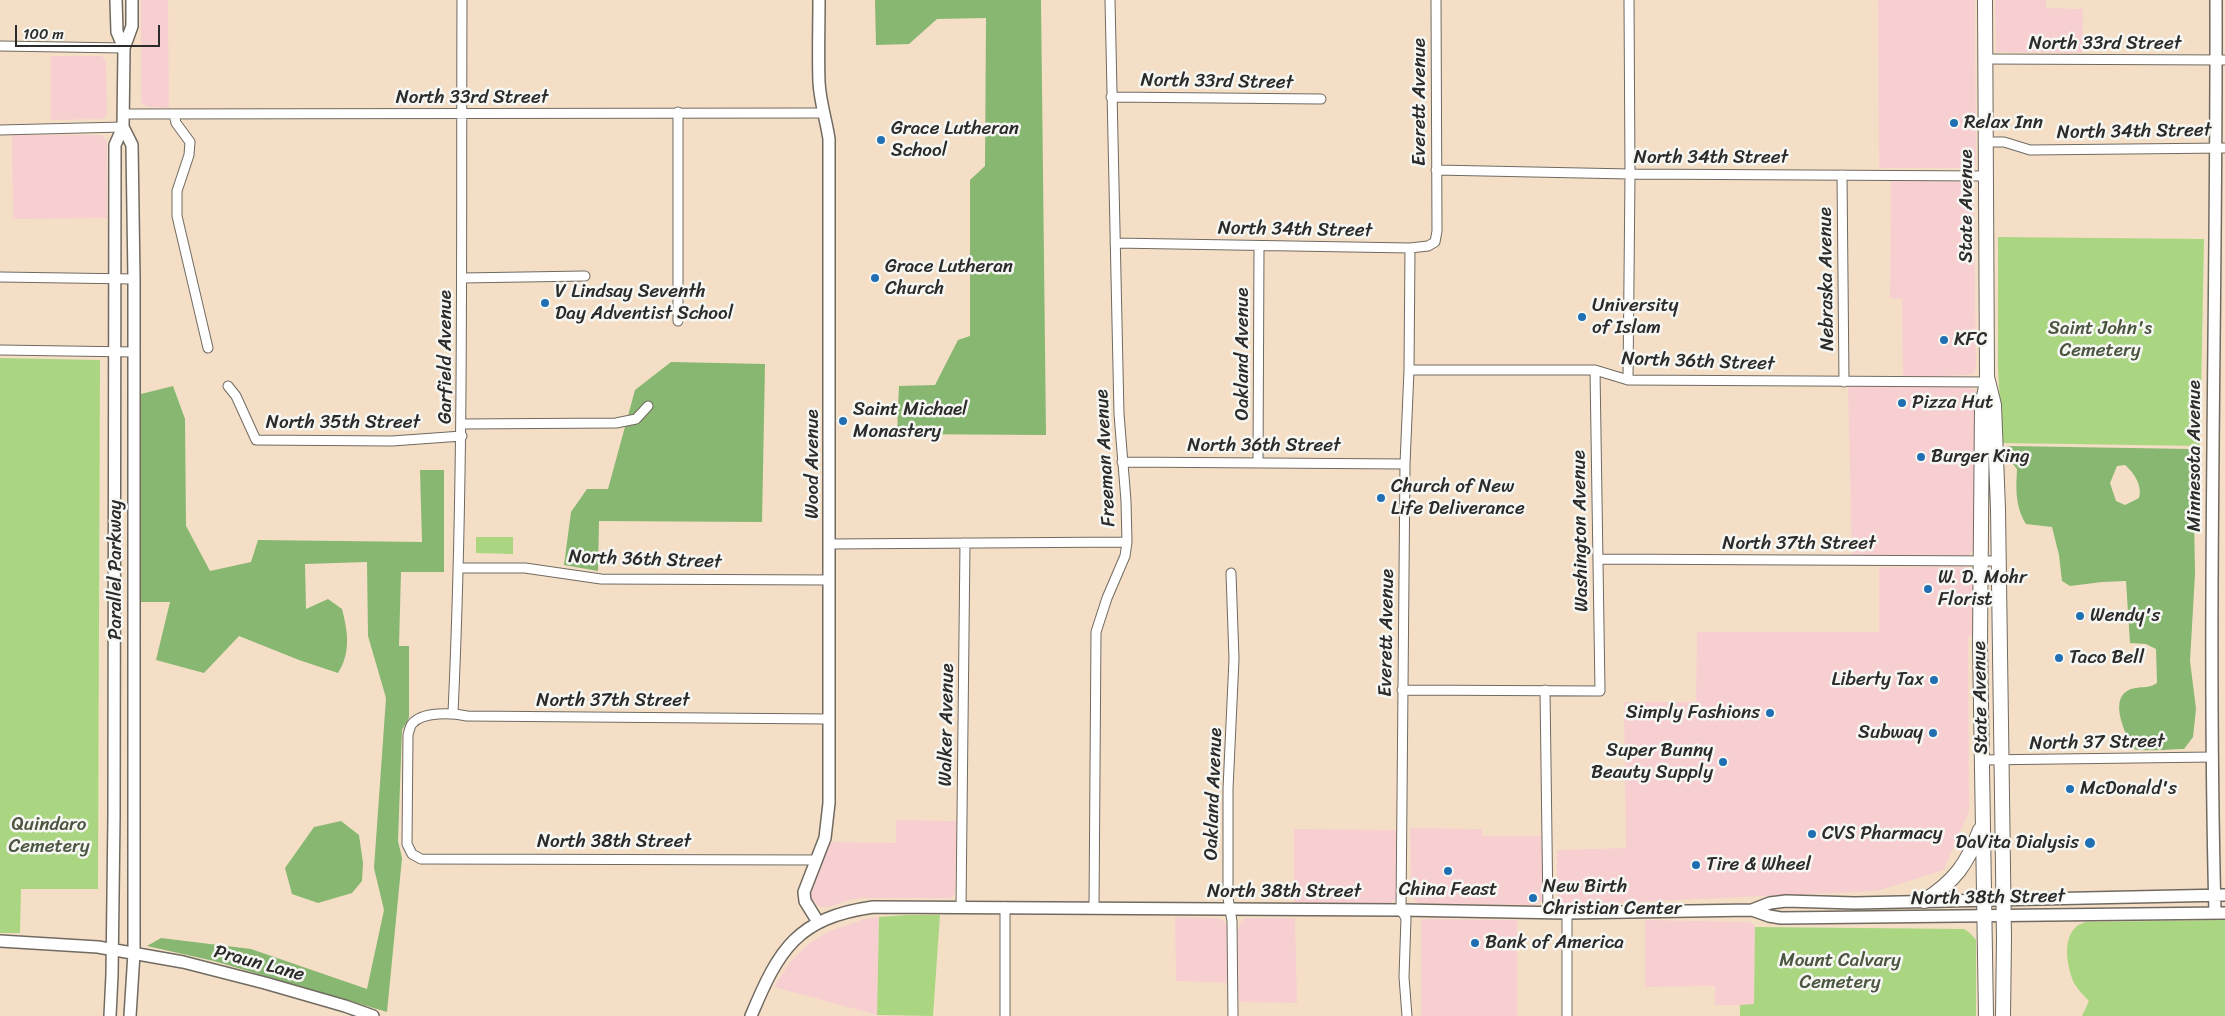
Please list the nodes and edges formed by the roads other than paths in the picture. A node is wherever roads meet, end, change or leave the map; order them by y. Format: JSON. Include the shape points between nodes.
{"nodes":[{"id":1,"x":116,"y":0,"type":"edge"},
{"id":2,"x":132,"y":0,"type":"edge"},
{"id":3,"x":462,"y":0,"type":"edge"},
{"id":4,"x":819,"y":0,"type":"edge"},
{"id":5,"x":1110,"y":0,"type":"edge"},
{"id":6,"x":1436,"y":0,"type":"edge"},
{"id":7,"x":1629,"y":0,"type":"edge"},
{"id":8,"x":1985,"y":0,"type":"edge"},
{"id":9,"x":2216,"y":0,"type":"edge"},
{"id":10,"x":0,"y":46,"type":"edge"},
{"id":11,"x":124,"y":48,"type":"junction"},
{"id":12,"x":1985,"y":60,"type":"junction"},
{"id":13,"x":2221,"y":60,"type":"edge"},
{"id":14,"x":1112,"y":96,"type":"junction"},
{"id":15,"x":1321,"y":99,"type":"dead end"},
{"id":16,"x":678,"y":112,"type":"junction"},
{"id":17,"x":822,"y":112,"type":"junction"},
{"id":18,"x":123,"y":114,"type":"junction"},
{"id":19,"x":174,"y":114,"type":"junction"},
{"id":20,"x":461,"y":114,"type":"junction"},
{"id":21,"x":122,"y":126,"type":"junction"},
{"id":22,"x":0,"y":130,"type":"edge"},
{"id":23,"x":1985,"y":142,"type":"junction"},
{"id":24,"x":2220,"y":148,"type":"edge"},
{"id":25,"x":1436,"y":170,"type":"junction"},
{"id":26,"x":1630,"y":174,"type":"junction"},
{"id":27,"x":1842,"y":175,"type":"junction"},
{"id":28,"x":1985,"y":176,"type":"junction"},
{"id":29,"x":1436,"y":204,"type":"joint"},
{"id":30,"x":1115,"y":243,"type":"junction"},
{"id":31,"x":1259,"y":247,"type":"junction"},
{"id":32,"x":1410,"y":248,"type":"junction"},
{"id":33,"x":585,"y":276,"type":"dead end"},
{"id":34,"x":0,"y":277,"type":"edge"},
{"id":35,"x":462,"y":278,"type":"junction"},
{"id":36,"x":113,"y":279,"type":"junction"},
{"id":37,"x":134,"y":279,"type":"junction"},
{"id":38,"x":678,"y":321,"type":"dead end"},
{"id":39,"x":208,"y":348,"type":"dead end"},
{"id":40,"x":0,"y":350,"type":"edge"},
{"id":41,"x":114,"y":352,"type":"junction"},
{"id":42,"x":134,"y":352,"type":"junction"},
{"id":43,"x":1409,"y":370,"type":"junction"},
{"id":44,"x":1595,"y":370,"type":"junction"},
{"id":45,"x":1628,"y":380,"type":"junction"},
{"id":46,"x":1844,"y":382,"type":"junction"},
{"id":47,"x":1987,"y":382,"type":"junction"},
{"id":48,"x":228,"y":386,"type":"dead end"},
{"id":49,"x":648,"y":406,"type":"dead end"},
{"id":50,"x":462,"y":424,"type":"junction"},
{"id":51,"x":462,"y":436,"type":"junction"},
{"id":52,"x":1122,"y":462,"type":"junction"},
{"id":53,"x":1258,"y":462,"type":"junction"},
{"id":54,"x":1405,"y":464,"type":"junction"},
{"id":55,"x":1127,"y":542,"type":"junction"},
{"id":56,"x":965,"y":543,"type":"junction"},
{"id":57,"x":830,"y":544,"type":"junction"},
{"id":58,"x":1598,"y":559,"type":"junction"},
{"id":59,"x":1980,"y":561,"type":"junction"},
{"id":60,"x":1999,"y":561,"type":"junction"},
{"id":61,"x":460,"y":568,"type":"junction"},
{"id":62,"x":1231,"y":573,"type":"dead end"},
{"id":63,"x":829,"y":580,"type":"junction"},
{"id":64,"x":1402,"y":690,"type":"junction"},
{"id":65,"x":1545,"y":690,"type":"junction"},
{"id":66,"x":453,"y":713,"type":"junction"},
{"id":67,"x":828,"y":719,"type":"junction"},
{"id":68,"x":2213,"y":757,"type":"junction"},
{"id":69,"x":1981,"y":760,"type":"junction"},
{"id":70,"x":2001,"y":760,"type":"junction"},
{"id":71,"x":1983,"y":822,"type":"junction"},
{"id":72,"x":412,"y":854,"type":"joint"},
{"id":73,"x":816,"y":860,"type":"junction"},
{"id":74,"x":2220,"y":896,"type":"edge"},
{"id":75,"x":2003,"y":899,"type":"junction"},
{"id":76,"x":1984,"y":900,"type":"junction"},
{"id":77,"x":1924,"y":901,"type":"junction"},
{"id":78,"x":961,"y":907,"type":"junction"},
{"id":79,"x":1005,"y":907,"type":"junction"},
{"id":80,"x":1094,"y":908,"type":"junction"},
{"id":81,"x":1230,"y":910,"type":"junction"},
{"id":82,"x":1401,"y":910,"type":"junction"},
{"id":83,"x":1752,"y":910,"type":"junction"},
{"id":84,"x":1548,"y":913,"type":"junction"},
{"id":85,"x":1567,"y":913,"type":"junction"},
{"id":86,"x":2220,"y":913,"type":"edge"},
{"id":87,"x":2004,"y":916,"type":"junction"},
{"id":88,"x":1985,"y":917,"type":"junction"},
{"id":89,"x":818,"y":922,"type":"junction"},
{"id":90,"x":0,"y":941,"type":"edge"},
{"id":91,"x":111,"y":949,"type":"junction"},
{"id":92,"x":134,"y":953,"type":"junction"},
{"id":93,"x":110,"y":1016,"type":"edge"},
{"id":94,"x":130,"y":1016,"type":"edge"},
{"id":95,"x":373,"y":1016,"type":"edge"},
{"id":96,"x":751,"y":1016,"type":"edge"},
{"id":97,"x":1005,"y":1016,"type":"edge"},
{"id":98,"x":1233,"y":1016,"type":"edge"},
{"id":99,"x":1406,"y":1016,"type":"edge"},
{"id":100,"x":1567,"y":1016,"type":"edge"},
{"id":101,"x":1986,"y":1016,"type":"edge"},
{"id":102,"x":2003,"y":1016,"type":"edge"}],
"edges":[{"from":1,"to":11,"type":"main road","name":"Parallel Parkway","via":[[117,32]]},
{"from":2,"to":11,"type":"main road","name":"Parallel Parkway","via":[[132,26]]},
{"from":3,"to":20,"type":"street","name":"Garfield Avenue"},
{"from":4,"to":17,"type":"main road","name":"Wood Avenue"},
{"from":5,"to":14,"type":"street","name":"Freeman Avenue"},
{"from":6,"to":25,"type":"street","name":"Everett Avenue"},
{"from":7,"to":26,"type":"street"},
{"from":8,"to":12,"type":"main road","name":"State Avenue"},
{"from":9,"to":13,"type":"main road","name":"Minnesota Avenue"},
{"from":10,"to":11,"type":"street"},
{"from":11,"to":18,"type":"main road","name":"Parallel Parkway"},
{"from":12,"to":13,"type":"street","name":"North 33rd Street"},
{"from":12,"to":23,"type":"main road","name":"State Avenue"},
{"from":13,"to":24,"type":"main road","name":"Minnesota Avenue"},
{"from":14,"to":15,"type":"street","name":"North 33rd Street"},
{"from":14,"to":30,"type":"street","name":"Freeman Avenue"},
{"from":16,"to":17,"type":"street","name":"North 33rd Street"},
{"from":16,"to":20,"type":"street","name":"North 33rd Street"},
{"from":16,"to":38,"type":"street"},
{"from":17,"to":57,"type":"main road","name":"Wood Avenue","via":[[829,139]]},
{"from":18,"to":19,"type":"street","name":"North 33rd Street"},
{"from":18,"to":21,"type":"main road","name":"Parallel Parkway"},
{"from":19,"to":20,"type":"street","name":"North 33rd Street"},
{"from":19,"to":39,"type":"street","via":[[176,123],[190,142],[177,191],[177,216]]},
{"from":20,"to":35,"type":"street","name":"Garfield Avenue"},
{"from":21,"to":22,"type":"street"},
{"from":21,"to":36,"type":"main road","name":"Parallel Parkway","via":[[114,145]]},
{"from":21,"to":37,"type":"main road","name":"Parallel Parkway","via":[[132,145]]},
{"from":23,"to":24,"type":"street","name":"North 34th Street","via":[[2004,142],[2030,150]]},
{"from":23,"to":28,"type":"main road","name":"State Avenue"},
{"from":24,"to":68,"type":"main road","name":"Minnesota Avenue"},
{"from":25,"to":26,"type":"street","name":"North 34th Street"},
{"from":25,"to":29,"type":"street","name":"Everett Avenue"},
{"from":26,"to":27,"type":"street","name":"North 34th Street"},
{"from":26,"to":45,"type":"street"},
{"from":27,"to":28,"type":"street","name":"North 34th Street"},
{"from":27,"to":46,"type":"street","name":"Nebraska Avenue"},
{"from":28,"to":47,"type":"main road","name":"State Avenue"},
{"from":29,"to":32,"type":"street","name":"North 34th Street","via":[[1435,242]]},
{"from":30,"to":31,"type":"street","name":"North 34th Street"},
{"from":30,"to":52,"type":"street","name":"Freeman Avenue"},
{"from":31,"to":32,"type":"street","name":"North 34th Street"},
{"from":31,"to":53,"type":"street","name":"Oakland Avenue"},
{"from":32,"to":43,"type":"street","name":"Everett Avenue"},
{"from":33,"to":35,"type":"street"},
{"from":34,"to":36,"type":"street"},
{"from":35,"to":50,"type":"street","name":"Garfield Avenue"},
{"from":36,"to":37,"type":"street"},
{"from":36,"to":41,"type":"main road","name":"Parallel Parkway"},
{"from":37,"to":42,"type":"main road","name":"Parallel Parkway"},
{"from":40,"to":41,"type":"street"},
{"from":41,"to":42,"type":"street"},
{"from":41,"to":91,"type":"main road","name":"Parallel Parkway"},
{"from":42,"to":92,"type":"main road","name":"Parallel Parkway"},
{"from":43,"to":44,"type":"street","name":"North 36th Street"},
{"from":43,"to":54,"type":"street","name":"Everett Avenue"},
{"from":44,"to":45,"type":"street","name":"North 36th Street"},
{"from":44,"to":58,"type":"street","name":"Washington Avenue"},
{"from":45,"to":46,"type":"street","name":"North 36th Street"},
{"from":46,"to":47,"type":"street","name":"North 36th Street"},
{"from":47,"to":59,"type":"main road","name":"State Avenue","via":[[1982,406]]},
{"from":47,"to":60,"type":"main road","name":"State Avenue","via":[[1994,405]]},
{"from":48,"to":51,"type":"street","name":"North 35th Street","via":[[256,440],[392,441]]},
{"from":49,"to":50,"type":"street","via":[[636,419],[616,423]]},
{"from":50,"to":51,"type":"street","name":"Garfield Avenue"},
{"from":51,"to":61,"type":"street","name":"Garfield Avenue"},
{"from":52,"to":53,"type":"street","name":"North 36th Street"},
{"from":52,"to":55,"type":"street","name":"Freeman Avenue"},
{"from":53,"to":54,"type":"street","name":"North 36th Street"},
{"from":54,"to":64,"type":"street","name":"Everett Avenue"},
{"from":55,"to":56,"type":"street"},
{"from":55,"to":80,"type":"street","name":"Freeman Avenue","via":[[1125,556],[1096,632]]},
{"from":56,"to":57,"type":"street"},
{"from":56,"to":78,"type":"street","name":"Walker Avenue"},
{"from":57,"to":63,"type":"main road","name":"Wood Avenue"},
{"from":58,"to":59,"type":"street","name":"North 37th Street"},
{"from":58,"to":65,"type":"street","name":"Washington Avenue","via":[[1600,691]]},
{"from":59,"to":60,"type":"street","name":"North 37th Street"},
{"from":59,"to":69,"type":"main road","name":"State Avenue"},
{"from":60,"to":70,"type":"main road","name":"State Avenue"},
{"from":61,"to":63,"type":"street","name":"North 36th Street","via":[[525,568],[596,579]]},
{"from":61,"to":66,"type":"street","name":"Garfield Avenue"},
{"from":62,"to":81,"type":"street","name":"Oakland Avenue","via":[[1234,659],[1228,790]]},
{"from":63,"to":67,"type":"main road","name":"Wood Avenue"},
{"from":64,"to":65,"type":"street"},
{"from":64,"to":82,"type":"street","name":"Everett Avenue"},
{"from":65,"to":84,"type":"street"},
{"from":66,"to":67,"type":"street","name":"North 37th Street","via":[[467,716]]},
{"from":66,"to":72,"type":"street","name":"North 37th Street","via":[[419,719],[412,723],[408,735],[406,844]]},
{"from":67,"to":73,"type":"main road","name":"Wood Avenue","via":[[828,818],[825,838]]},
{"from":68,"to":70,"type":"street","name":"North 37 Street"},
{"from":68,"to":74,"type":"main road","name":"Minnesota Avenue"},
{"from":69,"to":70,"type":"street","name":"North 37 Street"},
{"from":69,"to":71,"type":"main road","name":"State Avenue"},
{"from":70,"to":75,"type":"main road","name":"State Avenue"},
{"from":71,"to":76,"type":"main road","name":"State Avenue"},
{"from":71,"to":77,"type":"main road","via":[[1971,853],[1959,872]]},
{"from":72,"to":73,"type":"street","name":"North 38th Street","via":[[421,858]]},
{"from":73,"to":89,"type":"main road","name":"Wood Avenue","via":[[804,892],[805,901]]},
{"from":74,"to":75,"type":"main road","name":"North 38th Street"},
{"from":74,"to":86,"type":"main road","name":"Minnesota Avenue"},
{"from":75,"to":76,"type":"main road","name":"North 38th Street"},
{"from":75,"to":87,"type":"main road","name":"State Avenue"},
{"from":76,"to":77,"type":"main road","name":"North 38th Street"},
{"from":76,"to":88,"type":"main road","name":"State Avenue"},
{"from":77,"to":83,"type":"main road","name":"North 38th Street","via":[[1786,901]]},
{"from":78,"to":79,"type":"main road","name":"North 38th Street"},
{"from":78,"to":89,"type":"main road","name":"North 38th Street","via":[[873,907],[851,910]]},
{"from":79,"to":80,"type":"main road","name":"North 38th Street"},
{"from":79,"to":97,"type":"street"},
{"from":80,"to":81,"type":"main road","name":"North 38th Street"},
{"from":81,"to":82,"type":"main road","name":"North 38th Street"},
{"from":81,"to":98,"type":"street","name":"Oakland Avenue"},
{"from":82,"to":84,"type":"main road","name":"North 38th Street"},
{"from":82,"to":99,"type":"street","name":"Everett Avenue","via":[[1406,918]]},
{"from":83,"to":85,"type":"main road","name":"North 38th Street"},
{"from":83,"to":88,"type":"main road","name":"North 38th Street","via":[[1781,918]]},
{"from":84,"to":85,"type":"main road","name":"North 38th Street"},
{"from":85,"to":100,"type":"street"},
{"from":86,"to":87,"type":"main road","name":"North 38th Street"},
{"from":87,"to":88,"type":"main road","name":"North 38th Street"},
{"from":87,"to":102,"type":"main road","name":"State Avenue"},
{"from":88,"to":101,"type":"main road","name":"State Avenue"},
{"from":89,"to":96,"type":"main road","name":"North 38th Street","via":[[794,940],[781,956]]},
{"from":90,"to":91,"type":"main road"},
{"from":91,"to":92,"type":"main road","name":"Praun Lane"},
{"from":91,"to":93,"type":"main road","name":"Parallel Parkway"},
{"from":92,"to":94,"type":"main road","name":"Parallel Parkway"},
{"from":92,"to":95,"type":"main road","name":"Praun Lane","via":[[265,982]]}]}
